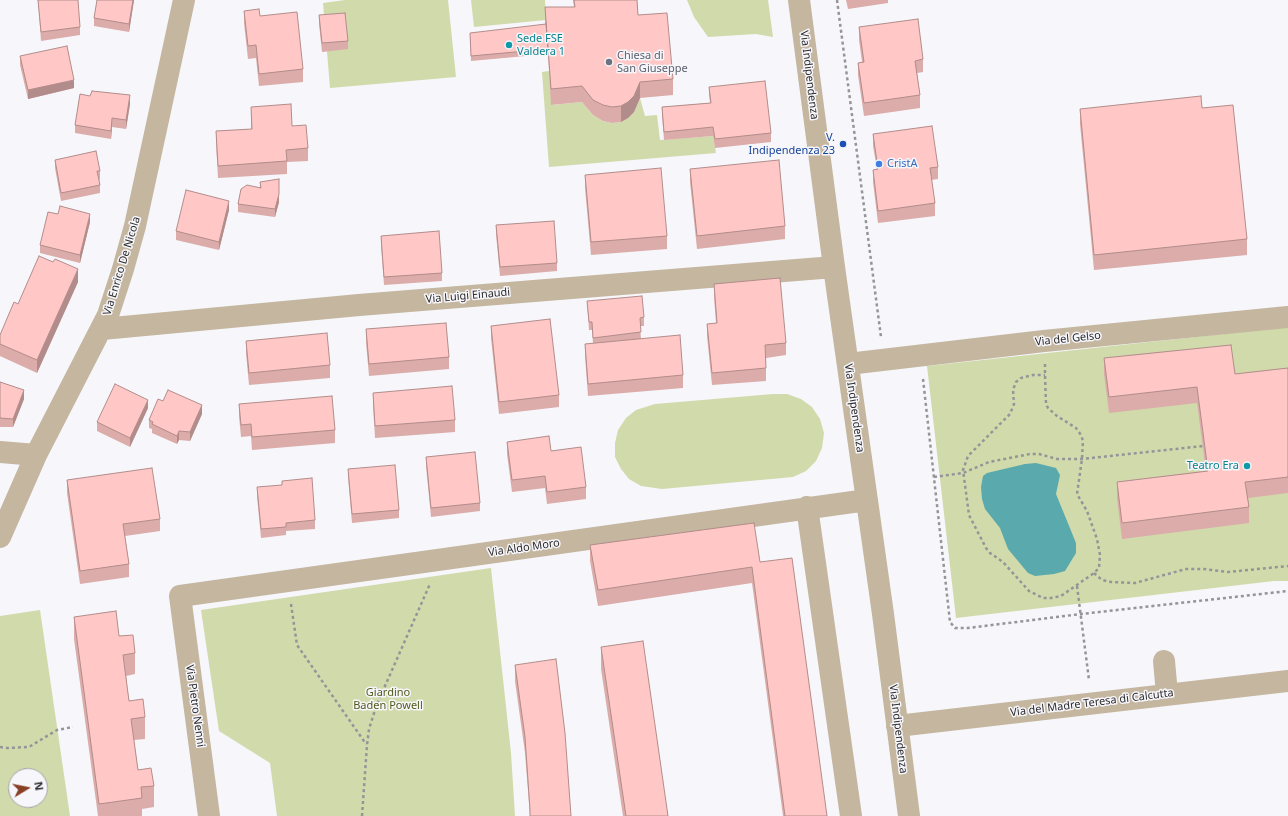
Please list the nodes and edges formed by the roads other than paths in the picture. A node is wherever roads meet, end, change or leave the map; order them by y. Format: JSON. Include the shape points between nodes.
{"nodes":[{"id":1,"x":184,"y":0,"type":"edge"},
{"id":2,"x":799,"y":0,"type":"edge"},
{"id":3,"x":834,"y":267,"type":"junction"},
{"id":4,"x":1288,"y":317,"type":"edge"},
{"id":5,"x":102,"y":329,"type":"junction"},
{"id":6,"x":848,"y":364,"type":"junction"},
{"id":7,"x":0,"y":452,"type":"edge"},
{"id":8,"x":36,"y":455,"type":"junction"},
{"id":9,"x":867,"y":500,"type":"junction"},
{"id":10,"x":807,"y":507,"type":"junction"},
{"id":11,"x":0,"y":537,"type":"edge"},
{"id":12,"x":180,"y":596,"type":"joint"},
{"id":13,"x":1164,"y":661,"type":"dead end"},
{"id":14,"x":1288,"y":681,"type":"edge"},
{"id":15,"x":1167,"y":694,"type":"junction"},
{"id":16,"x":897,"y":726,"type":"junction"},
{"id":17,"x":209,"y":816,"type":"edge"},
{"id":18,"x":851,"y":816,"type":"edge"},
{"id":19,"x":909,"y":816,"type":"edge"}],
"edges":[{"from":1,"to":5,"type":"street","name":"Via Enrico De Nicola","via":[[135,226]]},
{"from":2,"to":3,"type":"street","name":"Via Indipendenza"},
{"from":3,"to":5,"type":"street","name":"Via Luigi Einaudi","via":[[359,305]]},
{"from":3,"to":6,"type":"street","name":"Via Indipendenza"},
{"from":4,"to":6,"type":"street","name":"Via del Gelso","via":[[1044,341]]},
{"from":5,"to":8,"type":"street","name":"Via Enrico De Nicola"},
{"from":6,"to":9,"type":"street","name":"Via Indipendenza"},
{"from":7,"to":8,"type":"street"},
{"from":8,"to":11,"type":"street","name":"Via Enrico De Nicola"},
{"from":9,"to":10,"type":"street","name":"Via Aldo Moro"},
{"from":9,"to":16,"type":"street","name":"Via Indipendenza"},
{"from":10,"to":12,"type":"street","name":"Via Aldo Moro"},
{"from":10,"to":18,"type":"street"},
{"from":12,"to":17,"type":"street","name":"Via Pietro Nenni"},
{"from":13,"to":15,"type":"street"},
{"from":14,"to":15,"type":"street","name":"Via del Madre Teresa di Calcutta"},
{"from":15,"to":16,"type":"street","name":"Via del Madre Teresa di Calcutta"},
{"from":16,"to":19,"type":"street","name":"Via Indipendenza"}]}
